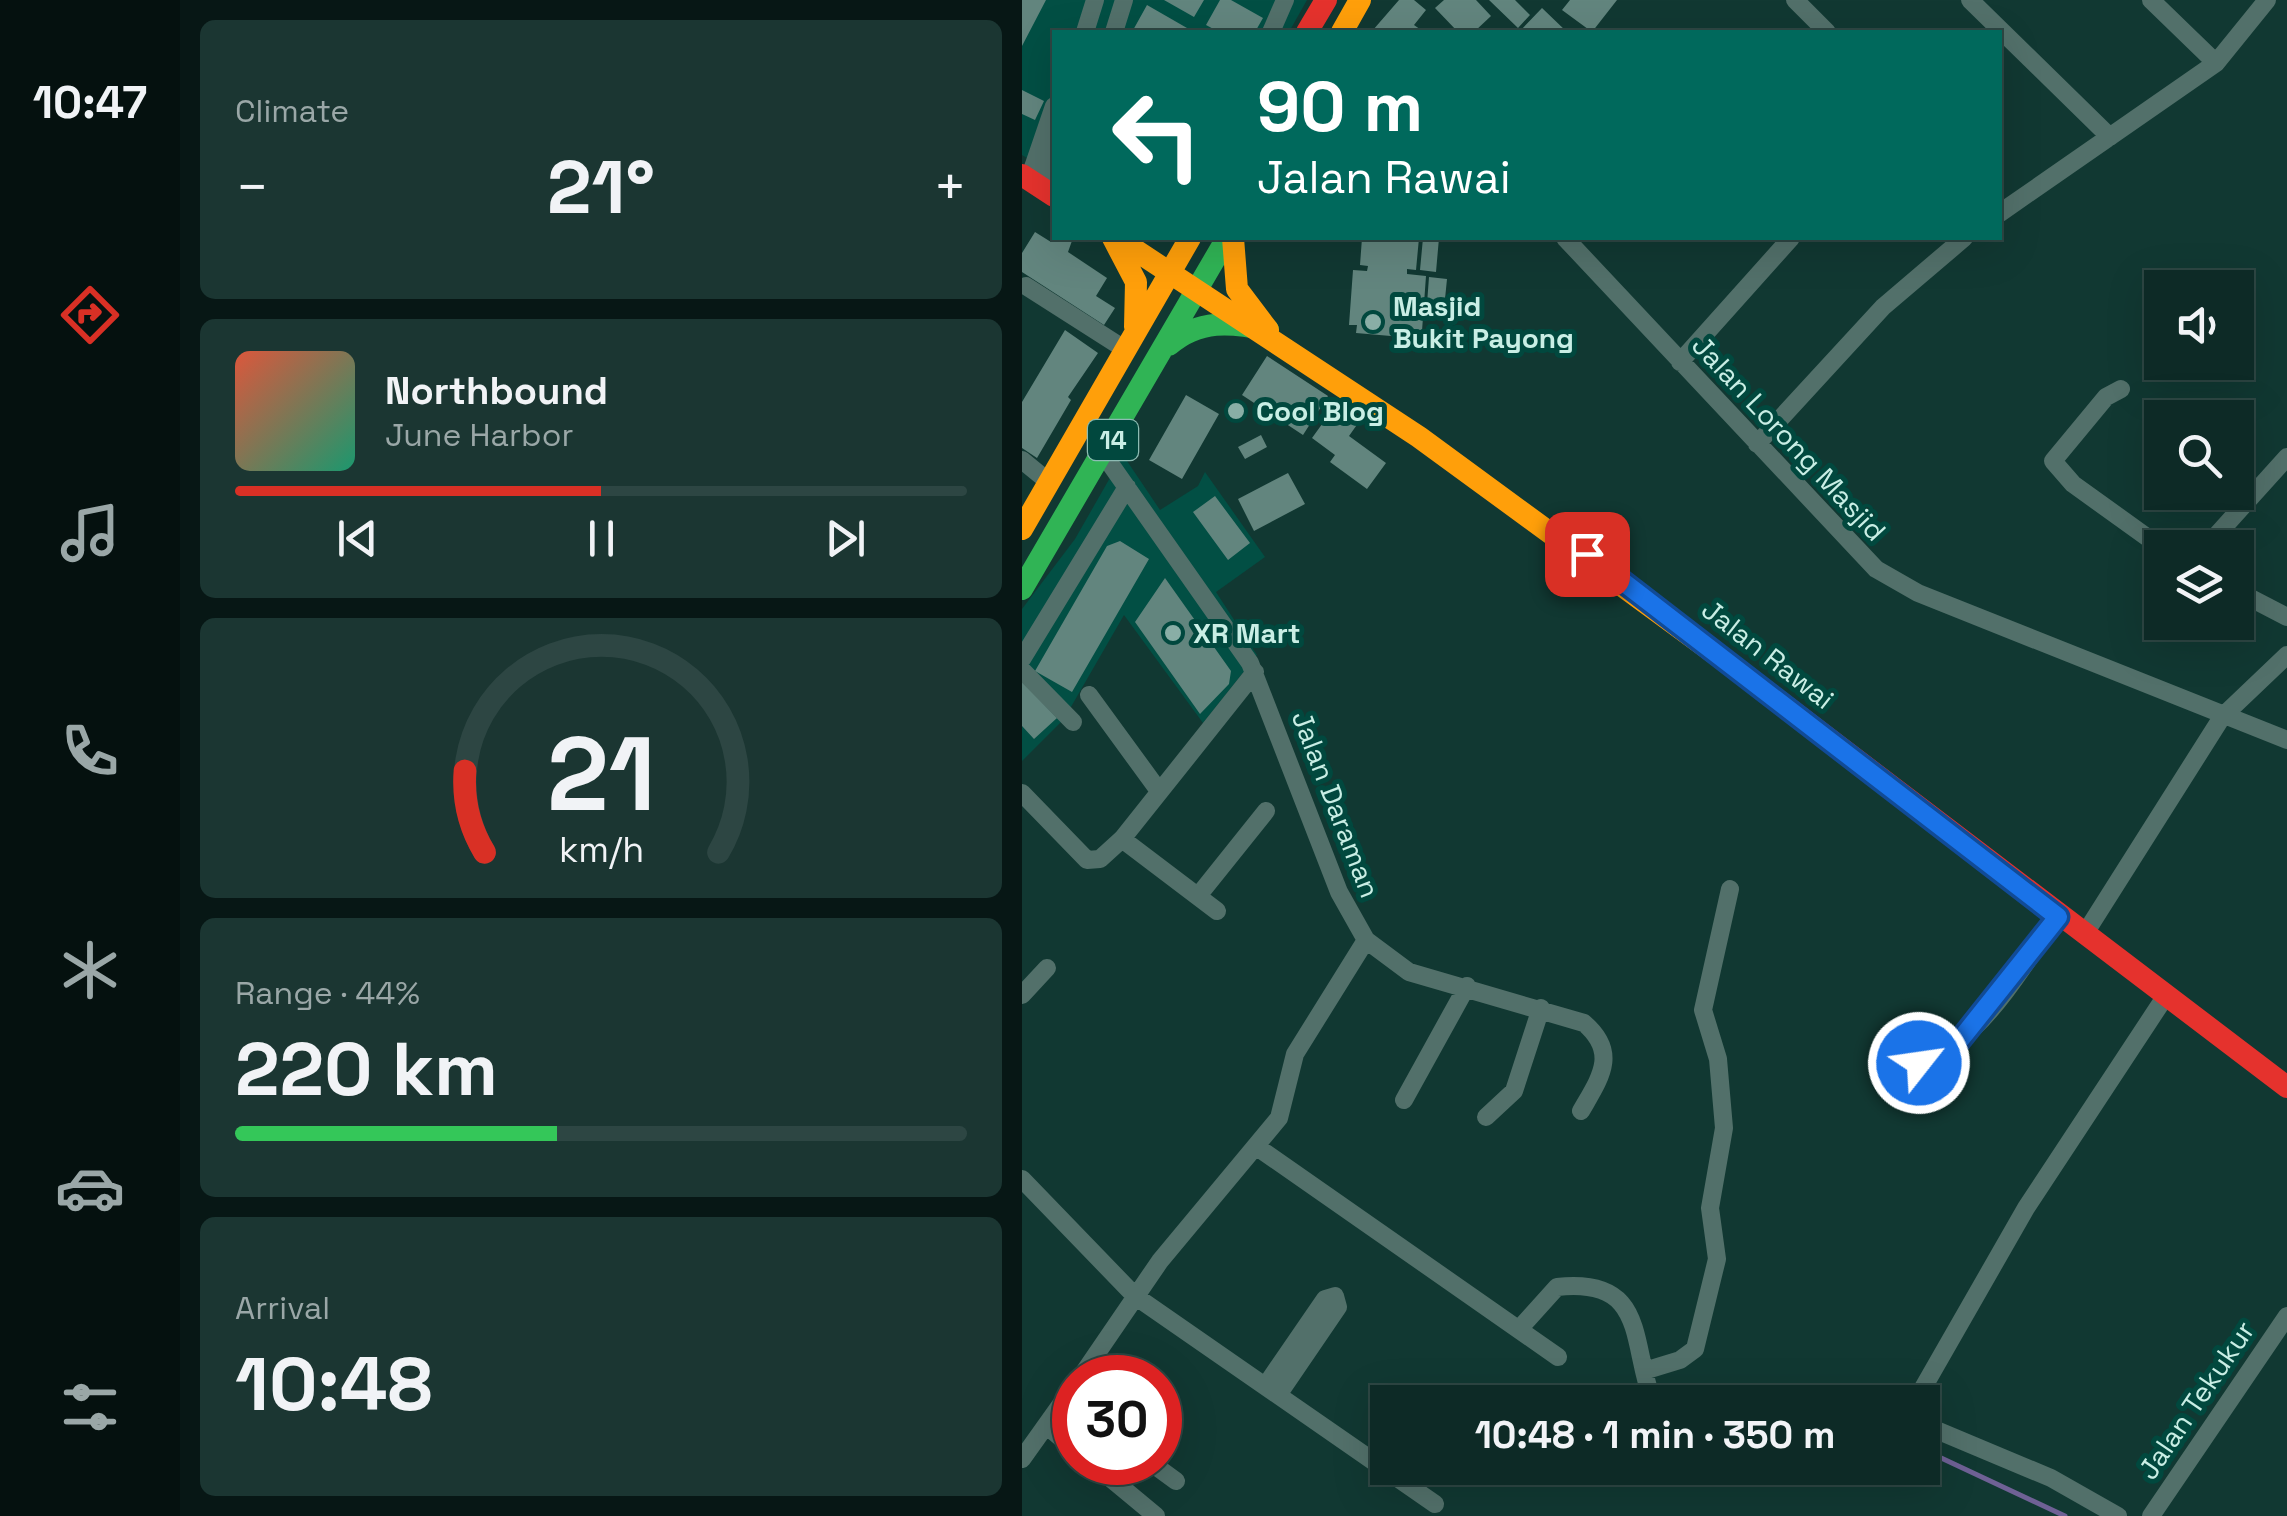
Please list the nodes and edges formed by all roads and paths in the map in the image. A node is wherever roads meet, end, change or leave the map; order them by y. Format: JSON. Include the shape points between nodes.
{"nodes":[{"id":1,"x":1096,"y":0,"type":"edge"},
{"id":2,"x":1124,"y":0,"type":"edge"},
{"id":3,"x":1285,"y":0,"type":"edge"},
{"id":4,"x":1326,"y":0,"type":"edge"},
{"id":5,"x":1795,"y":0,"type":"edge"},
{"id":6,"x":1970,"y":0,"type":"edge"},
{"id":7,"x":2150,"y":0,"type":"edge"},
{"id":8,"x":2268,"y":0,"type":"edge"},
{"id":9,"x":1086,"y":30,"type":"edge"},
{"id":10,"x":1115,"y":30,"type":"edge"},
{"id":11,"x":1271,"y":30,"type":"edge"},
{"id":12,"x":1309,"y":30,"type":"edge"},
{"id":13,"x":1825,"y":30,"type":"edge"},
{"id":14,"x":1998,"y":30,"type":"edge"},
{"id":15,"x":2002,"y":34,"type":"edge"},
{"id":16,"x":2216,"y":64,"type":"junction"},
{"id":17,"x":1052,"y":115,"type":"edge"},
{"id":18,"x":2110,"y":137,"type":"junction"},
{"id":19,"x":1052,"y":150,"type":"edge"},
{"id":20,"x":1037,"y":184,"type":"edge"},
{"id":21,"x":2002,"y":212,"type":"edge"},
{"id":22,"x":1116,"y":240,"type":"edge"},
{"id":23,"x":1118,"y":240,"type":"edge"},
{"id":24,"x":1189,"y":240,"type":"edge"},
{"id":25,"x":1229,"y":240,"type":"edge"},
{"id":26,"x":1230,"y":240,"type":"edge"},
{"id":27,"x":1567,"y":240,"type":"edge"},
{"id":28,"x":1788,"y":240,"type":"edge"},
{"id":29,"x":1962,"y":240,"type":"edge"},
{"id":30,"x":1171,"y":271,"type":"junction"},
{"id":31,"x":1026,"y":286,"type":"dead end"},
{"id":32,"x":1198,"y":287,"type":"junction"},
{"id":33,"x":1268,"y":330,"type":"junction"},
{"id":34,"x":1130,"y":343,"type":"junction"},
{"id":35,"x":1162,"y":353,"type":"junction"},
{"id":36,"x":1680,"y":362,"type":"junction"},
{"id":37,"x":2121,"y":389,"type":"dead end"},
{"id":38,"x":1757,"y":444,"type":"junction"},
{"id":39,"x":1104,"y":455,"type":"junction"},
{"id":40,"x":2286,"y":457,"type":"edge"},
{"id":41,"x":1022,"y":460,"type":"edge"},
{"id":42,"x":1050,"y":483,"type":"junction"},
{"id":43,"x":1127,"y":487,"type":"junction"},
{"id":44,"x":1022,"y":529,"type":"edge"},
{"id":45,"x":2221,"y":530,"type":"edge"},
{"id":46,"x":2144,"y":535,"type":"edge"},
{"id":47,"x":1022,"y":589,"type":"edge"},
{"id":48,"x":2254,"y":600,"type":"edge"},
{"id":49,"x":2286,"y":616,"type":"edge"},
{"id":50,"x":2286,"y":654,"type":"edge"},
{"id":51,"x":1022,"y":659,"type":"edge"},
{"id":52,"x":1022,"y":670,"type":"edge"},
{"id":53,"x":1255,"y":672,"type":"junction"},
{"id":54,"x":1090,"y":695,"type":"dead end"},
{"id":55,"x":2222,"y":717,"type":"junction"},
{"id":56,"x":1073,"y":722,"type":"dead end"},
{"id":57,"x":2286,"y":740,"type":"edge"},
{"id":58,"x":1159,"y":791,"type":"junction"},
{"id":59,"x":1022,"y":794,"type":"edge"},
{"id":60,"x":1266,"y":811,"type":"dead end"},
{"id":61,"x":1122,"y":838,"type":"junction"},
{"id":62,"x":1730,"y":889,"type":"dead end"},
{"id":63,"x":1198,"y":896,"type":"junction"},
{"id":64,"x":1217,"y":911,"type":"dead end"},
{"id":65,"x":2058,"y":917,"type":"junction"},
{"id":66,"x":2084,"y":936,"type":"junction"},
{"id":67,"x":1366,"y":940,"type":"junction"},
{"id":68,"x":1048,"y":968,"type":"dead end"},
{"id":69,"x":1466,"y":986,"type":"junction"},
{"id":70,"x":1022,"y":995,"type":"edge"},
{"id":71,"x":2164,"y":996,"type":"junction"},
{"id":72,"x":1541,"y":1008,"type":"junction"},
{"id":73,"x":1890,"y":1064,"type":"dead end"},
{"id":74,"x":2286,"y":1087,"type":"edge"},
{"id":75,"x":1404,"y":1100,"type":"dead end"},
{"id":76,"x":1581,"y":1111,"type":"dead end"},
{"id":77,"x":1486,"y":1117,"type":"dead end"},
{"id":78,"x":1257,"y":1147,"type":"junction"},
{"id":79,"x":1022,"y":1179,"type":"edge"},
{"id":80,"x":1135,"y":1296,"type":"junction"},
{"id":81,"x":2286,"y":1316,"type":"edge"},
{"id":82,"x":1520,"y":1328,"type":"junction"},
{"id":83,"x":1095,"y":1355,"type":"edge"},
{"id":84,"x":1558,"y":1356,"type":"dead end"},
{"id":85,"x":1644,"y":1371,"type":"junction"},
{"id":86,"x":1649,"y":1385,"type":"edge"},
{"id":87,"x":1926,"y":1385,"type":"edge"},
{"id":88,"x":1272,"y":1390,"type":"junction"},
{"id":89,"x":1052,"y":1420,"type":"edge"},
{"id":90,"x":1048,"y":1426,"type":"junction"},
{"id":91,"x":1052,"y":1430,"type":"edge"},
{"id":92,"x":1940,"y":1432,"type":"edge"},
{"id":93,"x":1022,"y":1459,"type":"edge"},
{"id":94,"x":1120,"y":1486,"type":"edge"},
{"id":95,"x":1435,"y":1504,"type":"dead end"},
{"id":96,"x":1156,"y":1516,"type":"edge"},
{"id":97,"x":2118,"y":1516,"type":"edge"},
{"id":98,"x":2151,"y":1516,"type":"edge"}],
"edges":[{"from":1,"to":9,"type":"street"},
{"from":2,"to":10,"type":"street"},
{"from":3,"to":11,"type":"street"},
{"from":4,"to":12,"type":"main road"},
{"from":5,"to":13,"type":"street"},
{"from":6,"to":14,"type":"street"},
{"from":7,"to":16,"type":"street"},
{"from":8,"to":16,"type":"street"},
{"from":15,"to":18,"type":"street"},
{"from":16,"to":18,"type":"street"},
{"from":17,"to":20,"type":"street"},
{"from":18,"to":21,"type":"street"},
{"from":19,"to":20,"type":"street"},
{"from":22,"to":34,"type":"main road","via":[[1136,282]]},
{"from":23,"to":30,"type":"main road","name":"Jalan Rawai"},
{"from":24,"to":30,"type":"main road","number":"14"},
{"from":25,"to":32,"type":"main road","number":"14"},
{"from":26,"to":33,"type":"main road","via":[[1237,294]]},
{"from":27,"to":36,"type":"street","name":"Jalan Lorong Masjid"},
{"from":28,"to":36,"type":"street"},
{"from":29,"to":38,"type":"street","via":[[1883,307]]},
{"from":30,"to":32,"type":"main road","name":"Jalan Rawai"},
{"from":30,"to":34,"type":"main road","number":"14"},
{"from":31,"to":34,"type":"street"},
{"from":32,"to":33,"type":"main road","name":"Jalan Rawai"},
{"from":32,"to":35,"type":"main road","number":"14"},
{"from":33,"to":35,"type":"main road","via":[[1212,322],[1178,336]]},
{"from":33,"to":65,"type":"main road","name":"Jalan Rawai","via":[[1647,598]]},
{"from":34,"to":42,"type":"main road","number":"14"},
{"from":35,"to":39,"type":"main road","number":"14"},
{"from":36,"to":38,"type":"street","name":"Jalan Lorong Masjid"},
{"from":37,"to":46,"type":"street","via":[[2106,397],[2053,462]]},
{"from":38,"to":55,"type":"street","name":"Jalan Lorong Masjid","via":[[1862,557],[1904,586]]},
{"from":39,"to":43,"type":"street","name":"Jalan Daraman"},
{"from":39,"to":47,"type":"main road","number":"14"},
{"from":40,"to":45,"type":"street"},
{"from":41,"to":42,"type":"street"},
{"from":42,"to":44,"type":"main road","number":"14"},
{"from":43,"to":51,"type":"street"},
{"from":43,"to":53,"type":"street","name":"Jalan Daraman"},
{"from":48,"to":49,"type":"street"},
{"from":50,"to":55,"type":"street"},
{"from":52,"to":56,"type":"street"},
{"from":53,"to":58,"type":"street"},
{"from":53,"to":67,"type":"street","name":"Jalan Daraman","via":[[1339,892]]},
{"from":54,"to":58,"type":"street"},
{"from":55,"to":57,"type":"street","name":"Jalan Lorong Masjid"},
{"from":55,"to":66,"type":"street"},
{"from":58,"to":61,"type":"street"},
{"from":59,"to":61,"type":"street","via":[[1086,860],[1100,859]]},
{"from":60,"to":63,"type":"street"},
{"from":61,"to":63,"type":"street"},
{"from":62,"to":85,"type":"street","via":[[1704,1010],[1724,1103],[1710,1208],[1717,1258],[1695,1349]]},
{"from":63,"to":64,"type":"street"},
{"from":65,"to":66,"type":"main road","name":"Jalan Rawai"},
{"from":65,"to":73,"type":"street","via":[[1956,1045],[1919,1063]]},
{"from":66,"to":71,"type":"main road","name":"Jalan Rawai"},
{"from":67,"to":69,"type":"street","name":"Jalan Daraman","via":[[1409,972]]},
{"from":67,"to":78,"type":"street","via":[[1295,1054],[1283,1110]]},
{"from":68,"to":70,"type":"street"},
{"from":69,"to":72,"type":"street","name":"Jalan Daraman"},
{"from":69,"to":75,"type":"street"},
{"from":71,"to":74,"type":"main road","name":"Jalan Rawai"},
{"from":71,"to":87,"type":"street","via":[[2018,1220]]},
{"from":72,"to":76,"type":"street","name":"Jalan Daraman","via":[[1584,1024],[1602,1043],[1606,1066]]},
{"from":72,"to":77,"type":"street","via":[[1514,1091]]},
{"from":78,"to":80,"type":"street"},
{"from":78,"to":82,"type":"street"},
{"from":79,"to":80,"type":"street"},
{"from":80,"to":83,"type":"street"},
{"from":80,"to":88,"type":"street"},
{"from":81,"to":98,"type":"street","name":"Jalan Tekukur"},
{"from":82,"to":84,"type":"street"},
{"from":82,"to":85,"type":"street","via":[[1557,1287],[1600,1290],[1628,1308]]},
{"from":85,"to":86,"type":"street"},
{"from":88,"to":88,"type":"street","via":[[1325,1299],[1335,1296],[1338,1307]]},
{"from":88,"to":95,"type":"street"},
{"from":89,"to":90,"type":"street"},
{"from":90,"to":91,"type":"street"},
{"from":90,"to":93,"type":"street"},
{"from":92,"to":97,"type":"street","via":[[2050,1478]]},
{"from":94,"to":96,"type":"street"}]}
